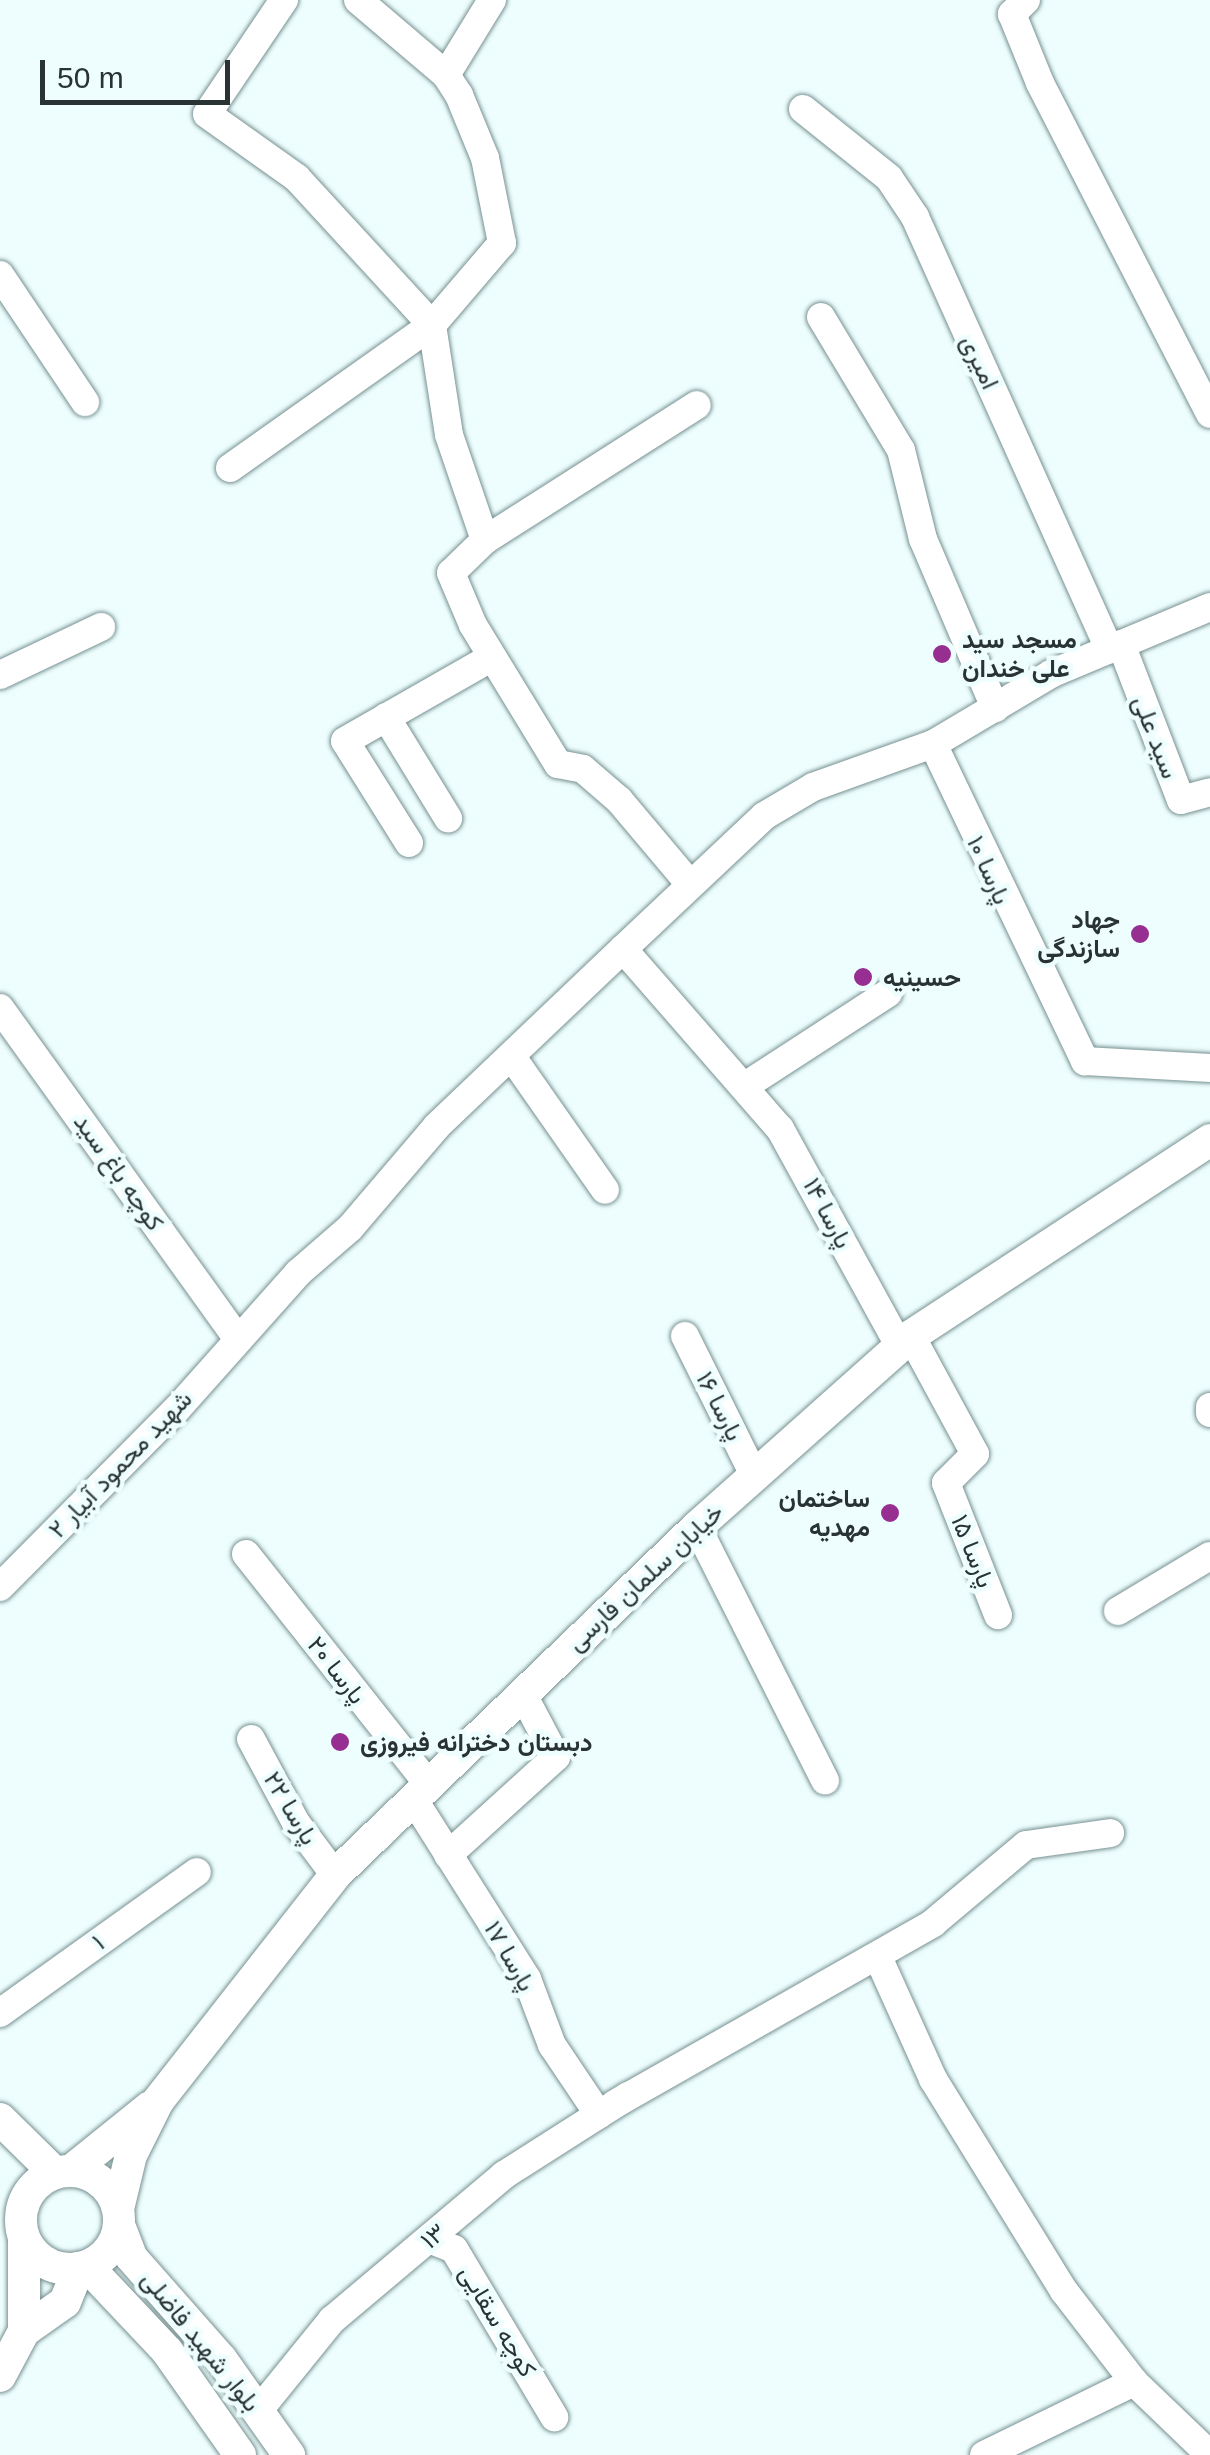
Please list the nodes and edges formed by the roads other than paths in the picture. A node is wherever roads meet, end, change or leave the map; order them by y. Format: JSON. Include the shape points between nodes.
{"nodes":[{"id":1,"x":284,"y":0,"type":"edge"},
{"id":2,"x":358,"y":0,"type":"edge"},
{"id":3,"x":492,"y":0,"type":"edge"},
{"id":4,"x":1026,"y":0,"type":"edge"},
{"id":5,"x":446,"y":75,"type":"junction"},
{"id":6,"x":803,"y":110,"type":"dead end"},
{"id":7,"x":0,"y":275,"type":"edge"},
{"id":8,"x":821,"y":318,"type":"dead end"},
{"id":9,"x":432,"y":326,"type":"junction"},
{"id":10,"x":85,"y":402,"type":"dead end"},
{"id":11,"x":697,"y":405,"type":"dead end"},
{"id":12,"x":1210,"y":414,"type":"edge"},
{"id":13,"x":230,"y":468,"type":"dead end"},
{"id":14,"x":485,"y":540,"type":"junction"},
{"id":15,"x":1210,"y":606,"type":"edge"},
{"id":16,"x":101,"y":627,"type":"dead end"},
{"id":17,"x":1115,"y":647,"type":"junction"},
{"id":18,"x":492,"y":657,"type":"junction"},
{"id":19,"x":0,"y":675,"type":"edge"},
{"id":20,"x":995,"y":708,"type":"junction"},
{"id":21,"x":386,"y":717,"type":"junction"},
{"id":22,"x":932,"y":744,"type":"junction"},
{"id":23,"x":1210,"y":792,"type":"edge"},
{"id":24,"x":448,"y":818,"type":"dead end"},
{"id":25,"x":409,"y":843,"type":"dead end"},
{"id":26,"x":689,"y":883,"type":"junction"},
{"id":27,"x":623,"y":949,"type":"junction"},
{"id":28,"x":888,"y":993,"type":"dead end"},
{"id":29,"x":0,"y":1008,"type":"edge"},
{"id":30,"x":512,"y":1056,"type":"junction"},
{"id":31,"x":1210,"y":1068,"type":"edge"},
{"id":32,"x":748,"y":1084,"type":"junction"},
{"id":33,"x":1210,"y":1140,"type":"edge"},
{"id":34,"x":605,"y":1190,"type":"dead end"},
{"id":35,"x":685,"y":1336,"type":"dead end"},
{"id":36,"x":236,"y":1337,"type":"junction"},
{"id":37,"x":906,"y":1341,"type":"junction"},
{"id":38,"x":754,"y":1475,"type":"junction"},
{"id":39,"x":698,"y":1527,"type":"junction"},
{"id":40,"x":246,"y":1554,"type":"dead end"},
{"id":41,"x":1210,"y":1556,"type":"edge"},
{"id":42,"x":0,"y":1586,"type":"edge"},
{"id":43,"x":1118,"y":1611,"type":"dead end"},
{"id":44,"x":998,"y":1615,"type":"dead end"},
{"id":45,"x":522,"y":1693,"type":"junction"},
{"id":46,"x":251,"y":1739,"type":"dead end"},
{"id":47,"x":825,"y":1780,"type":"dead end"},
{"id":48,"x":422,"y":1792,"type":"junction"},
{"id":49,"x":1110,"y":1833,"type":"dead end"},
{"id":50,"x":448,"y":1855,"type":"junction"},
{"id":51,"x":196,"y":1872,"type":"dead end"},
{"id":52,"x":335,"y":1876,"type":"junction"},
{"id":53,"x":878,"y":1957,"type":"junction"},
{"id":54,"x":0,"y":2013,"type":"edge"},
{"id":55,"x":158,"y":2101,"type":"junction"},
{"id":56,"x":616,"y":2104,"type":"junction"},
{"id":57,"x":0,"y":2119,"type":"edge"},
{"id":58,"x":63,"y":2172,"type":"junction"},
{"id":59,"x":0,"y":2182,"type":"edge"},
{"id":60,"x":119,"y":2217,"type":"junction"},
{"id":61,"x":23,"y":2226,"type":"junction"},
{"id":62,"x":429,"y":2239,"type":"junction"},
{"id":63,"x":83,"y":2267,"type":"junction"},
{"id":64,"x":24,"y":2331,"type":"junction"},
{"id":65,"x":0,"y":2376,"type":"edge"},
{"id":66,"x":1134,"y":2382,"type":"junction"},
{"id":67,"x":259,"y":2410,"type":"junction"},
{"id":68,"x":554,"y":2417,"type":"dead end"},
{"id":69,"x":240,"y":2455,"type":"edge"},
{"id":70,"x":288,"y":2455,"type":"edge"},
{"id":71,"x":984,"y":2455,"type":"edge"},
{"id":72,"x":1210,"y":2455,"type":"edge"}],
"edges":[{"from":1,"to":9,"type":"street","via":[[206,114],[296,178]]},
{"from":2,"to":5,"type":"street"},
{"from":3,"to":5,"type":"street"},
{"from":4,"to":12,"type":"street","via":[[1012,14],[1040,83]]},
{"from":5,"to":9,"type":"street","via":[[485,158],[502,243]]},
{"from":6,"to":17,"type":"street","name":"امیری","via":[[889,178],[915,217]]},
{"from":7,"to":10,"type":"street"},
{"from":8,"to":20,"type":"street","via":[[901,450],[923,539]]},
{"from":9,"to":13,"type":"street"},
{"from":9,"to":14,"type":"street","via":[[449,434]]},
{"from":11,"to":14,"type":"street"},
{"from":14,"to":18,"type":"street","via":[[452,573]]},
{"from":15,"to":17,"type":"street"},
{"from":16,"to":19,"type":"street"},
{"from":17,"to":20,"type":"street"},
{"from":17,"to":23,"type":"street","name":"سید علی","via":[[1180,800]]},
{"from":18,"to":21,"type":"street"},
{"from":18,"to":26,"type":"street","via":[[558,764],[583,770],[619,800]]},
{"from":20,"to":22,"type":"street"},
{"from":21,"to":24,"type":"street"},
{"from":21,"to":25,"type":"street","via":[[345,741]]},
{"from":22,"to":26,"type":"street","name":"شهید محمود آبیار ۲","via":[[813,787],[764,816]]},
{"from":22,"to":31,"type":"street","name":"پارسا ۱۰","via":[[1007,911],[1085,1060]]},
{"from":26,"to":27,"type":"street","name":"شهید محمود آبیار ۲"},
{"from":27,"to":30,"type":"street","name":"شهید محمود آبیار ۲"},
{"from":27,"to":32,"type":"street","name":"پارسا ۱۴"},
{"from":28,"to":32,"type":"street"},
{"from":29,"to":36,"type":"street","name":"کوچه باغ سید"},
{"from":30,"to":34,"type":"street"},
{"from":30,"to":36,"type":"street","name":"شهید محمود آبیار ۲"},
{"from":32,"to":37,"type":"street","name":"پارسا ۱۴"},
{"from":33,"to":37,"type":"main road","name":"خیابان سلمان فارسی"},
{"from":35,"to":38,"type":"street","name":"پارسا ۱۶"},
{"from":36,"to":42,"type":"street","name":"شهید محمود آبیار ۲","via":[[177,1409]]},
{"from":37,"to":38,"type":"main road","name":"خیابان سلمان فارسی"},
{"from":37,"to":44,"type":"street","name":"پارسا ۱۵","via":[[976,1454],[946,1482]]},
{"from":38,"to":39,"type":"main road","name":"خیابان سلمان فارسی"},
{"from":39,"to":45,"type":"main road","name":"خیابان سلمان فارسی"},
{"from":39,"to":47,"type":"street"},
{"from":40,"to":48,"type":"street","name":"پارسا ۲۰"},
{"from":41,"to":43,"type":"street"},
{"from":45,"to":48,"type":"main road","name":"خیابان سلمان فارسی"},
{"from":45,"to":50,"type":"street","via":[[556,1757]]},
{"from":46,"to":52,"type":"street","name":"پارسا ۲۲","via":[[296,1823]]},
{"from":48,"to":50,"type":"street","name":"پارسا ۱۷"},
{"from":48,"to":52,"type":"main road","name":"خیابان سلمان فارسی"},
{"from":49,"to":53,"type":"street","name":"۱۳","via":[[1026,1845],[956,1908]]},
{"from":50,"to":56,"type":"street","name":"پارسا ۱۷","via":[[527,1979],[552,2044]]},
{"from":51,"to":54,"type":"street","name":"۱"},
{"from":52,"to":55,"type":"main road","name":"خیابان سلمان فارسی"},
{"from":53,"to":56,"type":"street","name":"۱۳"},
{"from":53,"to":66,"type":"street","via":[[933,2079],[1064,2291]]},
{"from":55,"to":58,"type":"main road","name":"خیابان سلمان فارسی"},
{"from":55,"to":60,"type":"main road","name":"خیابان سلمان فارسی","via":[[131,2155]]},
{"from":56,"to":62,"type":"street","name":"۱۳","via":[[504,2176]]},
{"from":57,"to":58,"type":"main road"},
{"from":58,"to":60,"type":"main road","via":[[102,2182]]},
{"from":58,"to":61,"type":"main road","via":[[32,2188]]},
{"from":59,"to":61,"type":"main road"},
{"from":60,"to":63,"type":"main road","via":[[109,2250]]},
{"from":60,"to":67,"type":"main road","name":"بلوار شهید فاضلی","via":[[131,2256]]},
{"from":61,"to":63,"type":"main road","via":[[46,2263]]},
{"from":61,"to":64,"type":"main road"},
{"from":62,"to":67,"type":"street","name":"۱۳","via":[[332,2320]]},
{"from":62,"to":68,"type":"street","name":"کوچه سقایی","via":[[454,2248]]},
{"from":63,"to":64,"type":"main road","via":[[65,2302]]},
{"from":63,"to":69,"type":"main road","name":"بلوار شهید فاضلی","via":[[167,2351]]},
{"from":64,"to":65,"type":"main road"},
{"from":66,"to":71,"type":"street"},
{"from":66,"to":72,"type":"street"},
{"from":67,"to":70,"type":"main road","name":"بلوار شهید فاضلی"}]}
